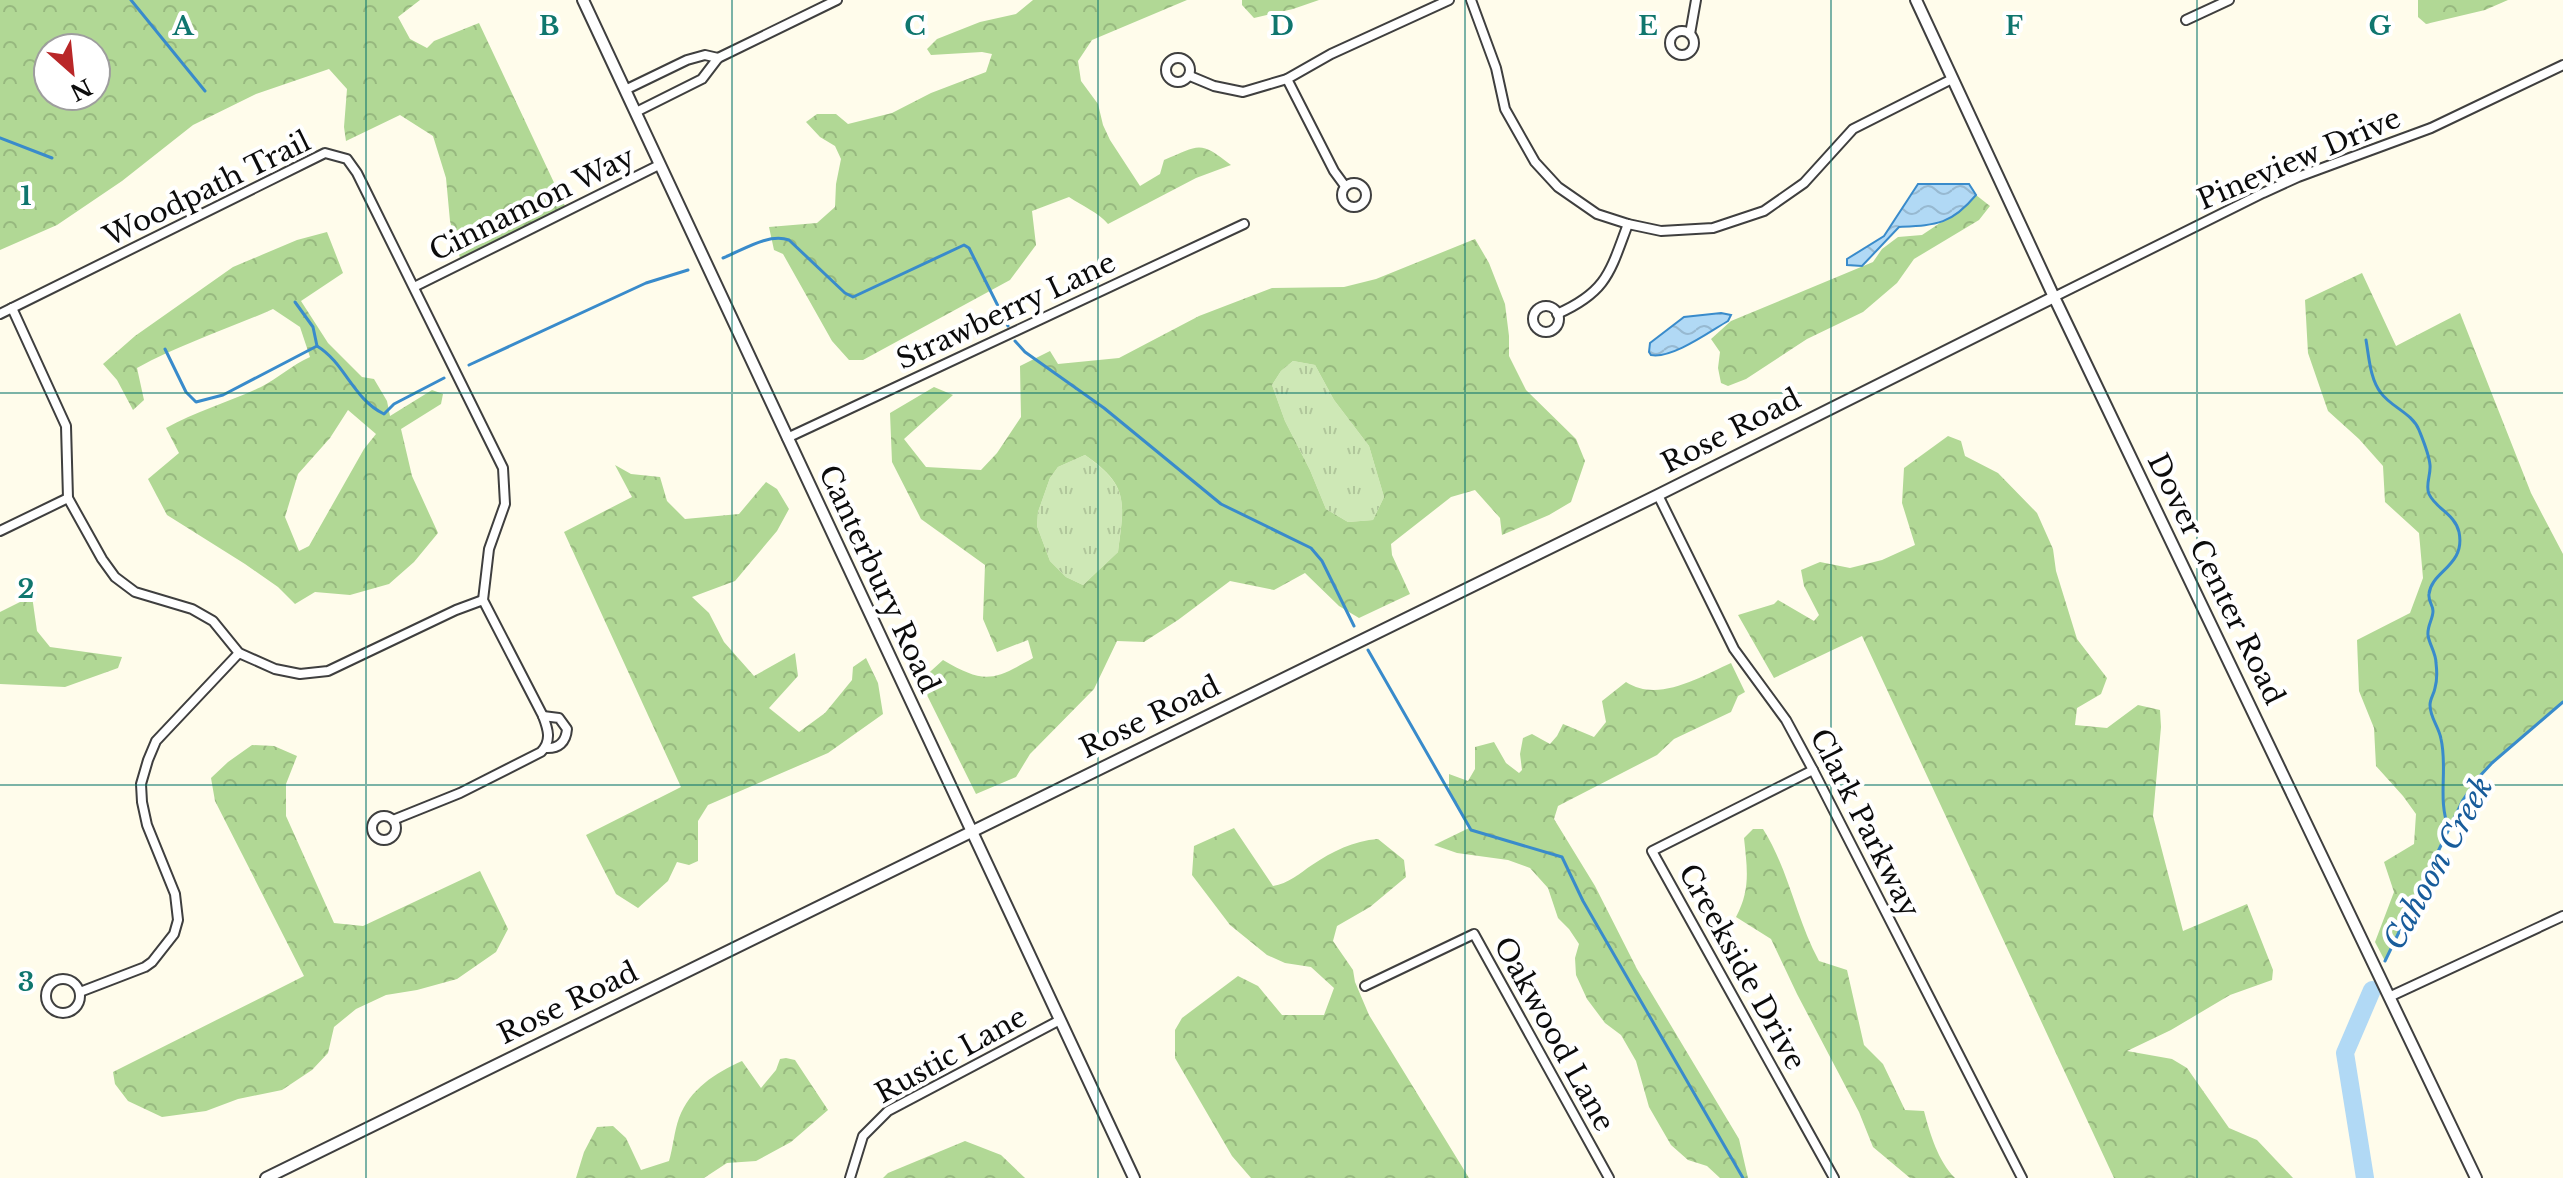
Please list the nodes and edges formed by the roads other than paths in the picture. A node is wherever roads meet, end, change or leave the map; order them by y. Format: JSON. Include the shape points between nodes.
{"nodes":[{"id":1,"x":583,"y":0,"type":"edge"},
{"id":2,"x":837,"y":0,"type":"edge"},
{"id":3,"x":1449,"y":0,"type":"edge"},
{"id":4,"x":1471,"y":0,"type":"edge"},
{"id":5,"x":1696,"y":0,"type":"edge"},
{"id":6,"x":1916,"y":0,"type":"edge"},
{"id":7,"x":2229,"y":0,"type":"edge"},
{"id":8,"x":2186,"y":20,"type":"dead end"},
{"id":9,"x":1690,"y":34,"type":"dead end"},
{"id":10,"x":718,"y":58,"type":"junction"},
{"id":11,"x":2563,"y":65,"type":"edge"},
{"id":12,"x":1190,"y":76,"type":"dead end"},
{"id":13,"x":1287,"y":79,"type":"junction"},
{"id":14,"x":1952,"y":79,"type":"junction"},
{"id":15,"x":625,"y":90,"type":"junction"},
{"id":16,"x":636,"y":112,"type":"junction"},
{"id":17,"x":659,"y":165,"type":"junction"},
{"id":18,"x":1345,"y":186,"type":"dead end"},
{"id":19,"x":1244,"y":224,"type":"dead end"},
{"id":20,"x":1628,"y":224,"type":"junction"},
{"id":21,"x":414,"y":287,"type":"junction"},
{"id":22,"x":2054,"y":297,"type":"junction"},
{"id":23,"x":12,"y":308,"type":"junction"},
{"id":24,"x":0,"y":314,"type":"edge"},
{"id":25,"x":1557,"y":314,"type":"dead end"},
{"id":26,"x":787,"y":438,"type":"junction"},
{"id":27,"x":1658,"y":495,"type":"junction"},
{"id":28,"x":68,"y":498,"type":"junction"},
{"id":29,"x":0,"y":531,"type":"edge"},
{"id":30,"x":483,"y":600,"type":"junction"},
{"id":31,"x":239,"y":653,"type":"junction"},
{"id":32,"x":543,"y":716,"type":"junction"},
{"id":33,"x":545,"y":748,"type":"junction"},
{"id":34,"x":1813,"y":770,"type":"junction"},
{"id":35,"x":393,"y":820,"type":"dead end"},
{"id":36,"x":970,"y":831,"type":"junction"},
{"id":37,"x":2563,"y":916,"type":"edge"},
{"id":38,"x":1365,"y":986,"type":"dead end"},
{"id":39,"x":80,"y":992,"type":"junction"},
{"id":40,"x":2389,"y":997,"type":"junction"},
{"id":41,"x":1060,"y":1020,"type":"junction"},
{"id":42,"x":266,"y":1178,"type":"edge"},
{"id":43,"x":850,"y":1178,"type":"edge"},
{"id":44,"x":1134,"y":1178,"type":"edge"},
{"id":45,"x":1609,"y":1178,"type":"edge"},
{"id":46,"x":1834,"y":1178,"type":"edge"},
{"id":47,"x":2022,"y":1178,"type":"edge"},
{"id":48,"x":2476,"y":1178,"type":"edge"}],
"edges":[{"from":1,"to":15,"type":"street","name":"Canterbury Road"},
{"from":2,"to":10,"type":"street"},
{"from":3,"to":13,"type":"street"},
{"from":4,"to":20,"type":"street","via":[[1505,109],[1535,162],[1558,187],[1597,214]]},
{"from":5,"to":9,"type":"street"},
{"from":6,"to":14,"type":"street","name":"Dover Center Road"},
{"from":7,"to":8,"type":"street"},
{"from":10,"to":15,"type":"street","via":[[687,60]]},
{"from":10,"to":16,"type":"street","via":[[702,79]]},
{"from":11,"to":22,"type":"street","name":"Pineview Drive","via":[[2431,128],[2275,187]]},
{"from":12,"to":13,"type":"street","via":[[1243,92]]},
{"from":13,"to":18,"type":"street"},
{"from":14,"to":20,"type":"street","via":[[1853,129],[1804,183],[1753,216],[1702,230],[1661,231]]},
{"from":14,"to":22,"type":"street","name":"Dover Center Road"},
{"from":15,"to":16,"type":"street","name":"Canterbury Road"},
{"from":16,"to":17,"type":"street","name":"Canterbury Road"},
{"from":17,"to":21,"type":"street","name":"Cinnamon Way"},
{"from":17,"to":26,"type":"street","name":"Canterbury Road"},
{"from":19,"to":26,"type":"street","name":"Strawberry Lane"},
{"from":20,"to":25,"type":"street","via":[[1601,284],[1581,303]]},
{"from":21,"to":23,"type":"street","name":"Woodpath Trail","via":[[357,173],[347,159],[325,153]]},
{"from":21,"to":30,"type":"street","name":"Cinnamon Way","via":[[503,468],[505,504],[489,549]]},
{"from":22,"to":27,"type":"street","name":"Rose Road"},
{"from":22,"to":40,"type":"street","name":"Dover Center Road"},
{"from":23,"to":24,"type":"street","name":"Woodpath Trail"},
{"from":23,"to":28,"type":"street","via":[[66,426]]},
{"from":26,"to":36,"type":"street","name":"Canterbury Road"},
{"from":27,"to":34,"type":"street","name":"Clark Parkway","via":[[1734,649],[1786,720]]},
{"from":27,"to":36,"type":"street","name":"Rose Road"},
{"from":28,"to":29,"type":"street"},
{"from":28,"to":31,"type":"street","via":[[115,577],[135,592],[213,621]]},
{"from":30,"to":31,"type":"street","via":[[328,671],[300,674],[275,669]]},
{"from":30,"to":32,"type":"street"},
{"from":31,"to":39,"type":"street","via":[[156,741],[141,784],[147,825],[175,894],[174,934],[145,967]]},
{"from":32,"to":33,"type":"street","via":[[549,736]]},
{"from":32,"to":33,"type":"street","via":[[559,718],[567,729],[565,741]]},
{"from":33,"to":35,"type":"street","via":[[460,793]]},
{"from":34,"to":46,"type":"street","name":"Creekside Drive","via":[[1652,851]]},
{"from":34,"to":47,"type":"street","name":"Clark Parkway"},
{"from":36,"to":41,"type":"street","name":"Canterbury Road"},
{"from":36,"to":42,"type":"street","name":"Rose Road"},
{"from":37,"to":40,"type":"street"},
{"from":38,"to":45,"type":"street","name":"Oakwood Lane","via":[[1474,934]]},
{"from":39,"to":39,"type":"street","via":[[76,984],[61,979],[48,987],[46,1002],[56,1011],[68,1012],[76,1008]]},
{"from":40,"to":48,"type":"street","name":"Dover Center Road"},
{"from":41,"to":43,"type":"street","name":"Rustic Lane","via":[[888,1111],[863,1136]]},
{"from":41,"to":44,"type":"street","name":"Canterbury Road"}]}
